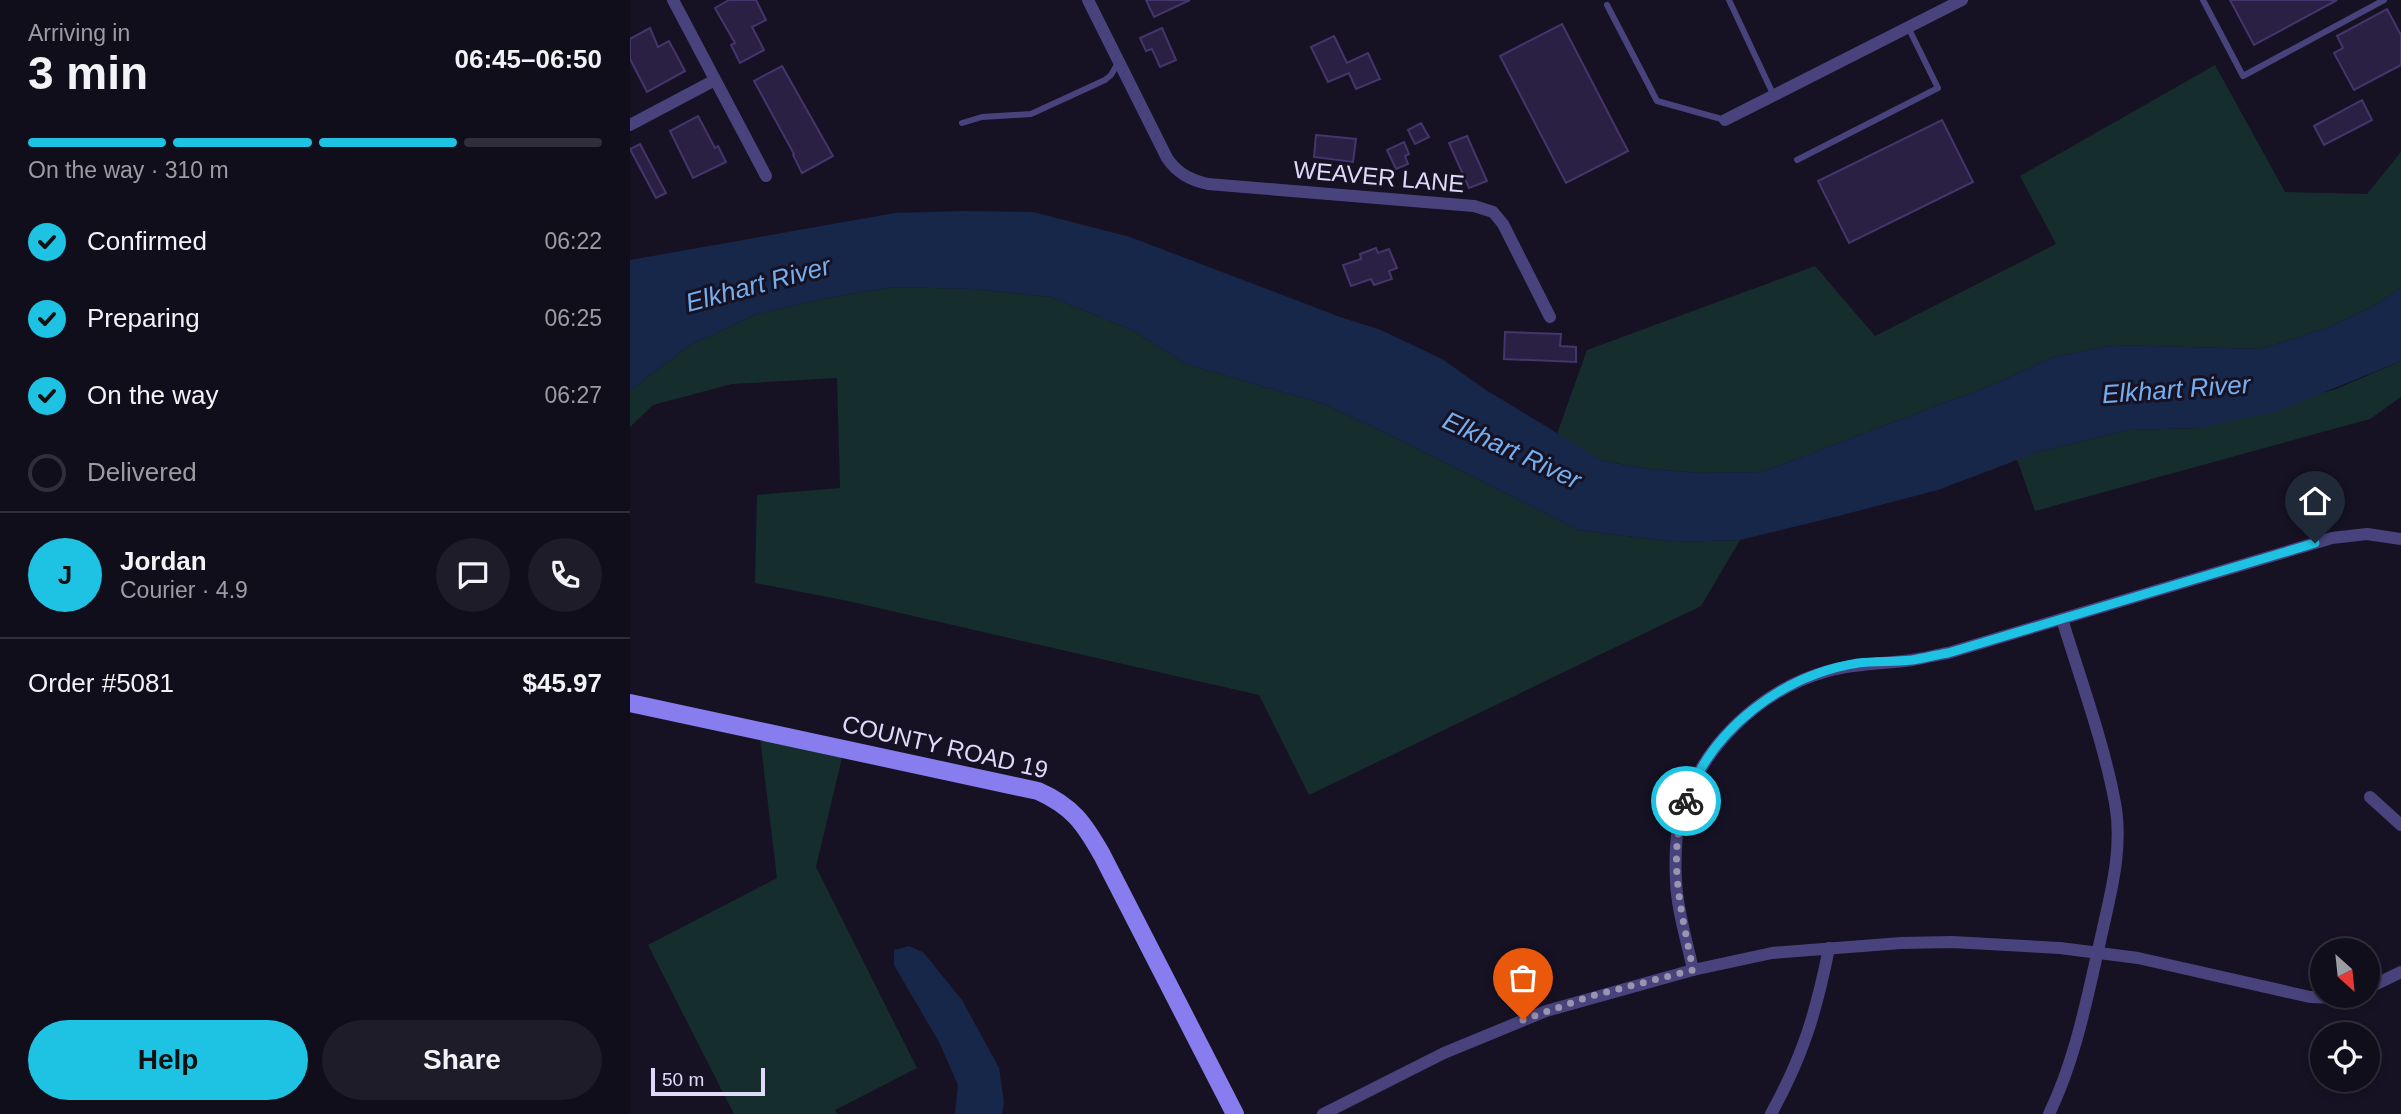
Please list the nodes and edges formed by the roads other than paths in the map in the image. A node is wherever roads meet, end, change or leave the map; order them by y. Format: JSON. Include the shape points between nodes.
{"nodes":[{"id":1,"x":673,"y":0,"type":"edge"},
{"id":2,"x":1088,"y":0,"type":"edge"},
{"id":3,"x":1729,"y":0,"type":"edge"},
{"id":4,"x":1962,"y":0,"type":"edge"},
{"id":5,"x":2203,"y":0,"type":"edge"},
{"id":6,"x":2384,"y":0,"type":"edge"},
{"id":7,"x":1606,"y":5,"type":"dead end"},
{"id":8,"x":1908,"y":27,"type":"junction"},
{"id":9,"x":1119,"y":62,"type":"junction"},
{"id":10,"x":715,"y":80,"type":"junction"},
{"id":11,"x":1774,"y":96,"type":"junction"},
{"id":12,"x":1725,"y":120,"type":"joint"},
{"id":13,"x":962,"y":122,"type":"dead end"},
{"id":14,"x":630,"y":125,"type":"edge"},
{"id":15,"x":1797,"y":160,"type":"dead end"},
{"id":16,"x":766,"y":176,"type":"dead end"},
{"id":17,"x":1550,"y":317,"type":"dead end"},
{"id":18,"x":2401,"y":539,"type":"edge"},
{"id":19,"x":2062,"y":619,"type":"junction"},
{"id":20,"x":630,"y":703,"type":"edge"},
{"id":21,"x":2370,"y":797,"type":"dead end"},
{"id":22,"x":2401,"y":825,"type":"edge"},
{"id":23,"x":1829,"y":948,"type":"junction"},
{"id":24,"x":2097,"y":952,"type":"junction"},
{"id":25,"x":1693,"y":970,"type":"junction"},
{"id":26,"x":2401,"y":972,"type":"edge"},
{"id":27,"x":2380,"y":982,"type":"edge"},
{"id":28,"x":2310,"y":995,"type":"edge"},
{"id":29,"x":1236,"y":1114,"type":"edge"},
{"id":30,"x":1323,"y":1114,"type":"edge"},
{"id":31,"x":1771,"y":1114,"type":"edge"},
{"id":32,"x":2049,"y":1114,"type":"edge"}],
"edges":[{"from":1,"to":10,"type":"street"},
{"from":2,"to":9,"type":"street"},
{"from":3,"to":11,"type":"lane"},
{"from":4,"to":8,"type":"street"},
{"from":5,"to":6,"type":"lane","via":[[2243,76]]},
{"from":7,"to":12,"type":"lane","via":[[1657,101]]},
{"from":8,"to":11,"type":"street"},
{"from":8,"to":15,"type":"lane","via":[[1938,88]]},
{"from":9,"to":13,"type":"lane","via":[[1104,80],[1031,114]]},
{"from":9,"to":17,"type":"street","name":"WEAVER LANE","via":[[1167,158],[1185,176],[1208,184],[1474,206],[1493,212]]},
{"from":10,"to":14,"type":"street"},
{"from":10,"to":16,"type":"street"},
{"from":11,"to":12,"type":"street"},
{"from":18,"to":19,"type":"street","via":[[2367,534],[2332,538]]},
{"from":19,"to":24,"type":"street","via":[[2116,805],[2115,870]]},
{"from":19,"to":25,"type":"street","via":[[1948,653],[1825,671],[1764,700],[1741,720],[1701,769],[1680,819],[1676,885]]},
{"from":20,"to":29,"type":"street","name":"COUNTY ROAD 19","via":[[1038,791],[1068,807],[1102,855]]},
{"from":21,"to":22,"type":"street"},
{"from":23,"to":24,"type":"street","via":[[1952,942]]},
{"from":23,"to":25,"type":"street","via":[[1772,953]]},
{"from":23,"to":31,"type":"street","via":[[1803,1050]]},
{"from":24,"to":28,"type":"street"},
{"from":24,"to":32,"type":"street","via":[[2071,1062]]},
{"from":25,"to":30,"type":"street","via":[[1546,1011],[1444,1053]]},
{"from":26,"to":27,"type":"street"}]}
